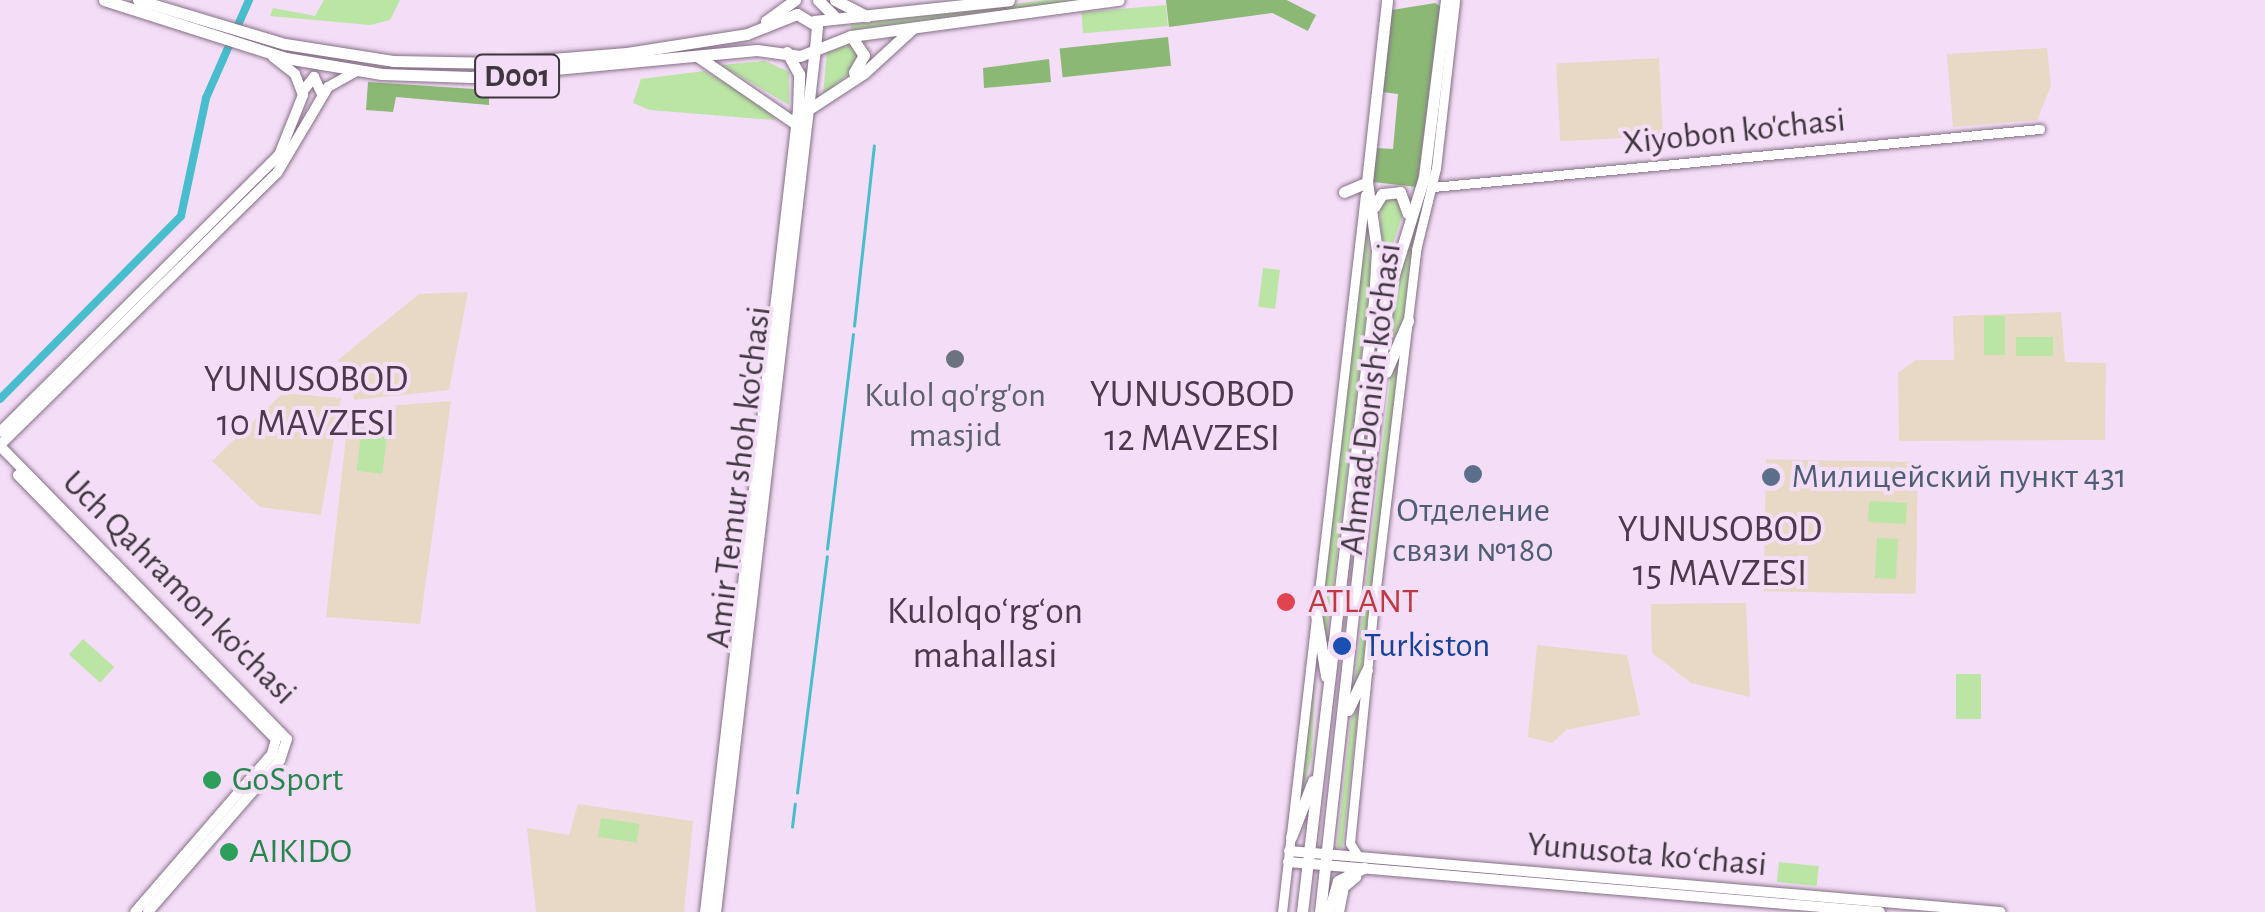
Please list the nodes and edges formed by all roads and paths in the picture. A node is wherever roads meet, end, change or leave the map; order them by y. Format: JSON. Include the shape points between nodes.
{"nodes":[{"id":1,"x":104,"y":0,"type":"edge"},
{"id":2,"x":138,"y":0,"type":"edge"},
{"id":3,"x":796,"y":0,"type":"edge"},
{"id":4,"x":818,"y":0,"type":"edge"},
{"id":5,"x":834,"y":0,"type":"edge"},
{"id":6,"x":1010,"y":0,"type":"edge"},
{"id":7,"x":1119,"y":0,"type":"edge"},
{"id":8,"x":1446,"y":0,"type":"edge"},
{"id":9,"x":1455,"y":0,"type":"edge"},
{"id":10,"x":1387,"y":1,"type":"edge"},
{"id":11,"x":871,"y":17,"type":"junction"},
{"id":12,"x":785,"y":20,"type":"junction"},
{"id":13,"x":845,"y":20,"type":"junction"},
{"id":14,"x":814,"y":22,"type":"junction"},
{"id":15,"x":913,"y":28,"type":"junction"},
{"id":16,"x":224,"y":34,"type":"junction"},
{"id":17,"x":851,"y":36,"type":"junction"},
{"id":18,"x":734,"y":37,"type":"junction"},
{"id":19,"x":250,"y":42,"type":"junction"},
{"id":20,"x":815,"y":48,"type":"junction"},
{"id":21,"x":263,"y":52,"type":"junction"},
{"id":22,"x":787,"y":52,"type":"junction"},
{"id":23,"x":700,"y":58,"type":"junction"},
{"id":24,"x":440,"y":70,"type":"junction"},
{"id":25,"x":358,"y":71,"type":"junction"},
{"id":26,"x":303,"y":91,"type":"junction"},
{"id":27,"x":838,"y":91,"type":"junction"},
{"id":28,"x":322,"y":95,"type":"junction"},
{"id":29,"x":1433,"y":106,"type":"junction"},
{"id":30,"x":806,"y":111,"type":"junction"},
{"id":31,"x":796,"y":124,"type":"junction"},
{"id":32,"x":2040,"y":128,"type":"dead end"},
{"id":33,"x":1439,"y":134,"type":"junction"},
{"id":34,"x":1367,"y":182,"type":"junction"},
{"id":35,"x":1433,"y":186,"type":"junction"},
{"id":36,"x":1344,"y":192,"type":"dead end"},
{"id":37,"x":1372,"y":212,"type":"junction"},
{"id":38,"x":1408,"y":214,"type":"junction"},
{"id":39,"x":1408,"y":321,"type":"junction"},
{"id":40,"x":1379,"y":396,"type":"junction"},
{"id":41,"x":0,"y":432,"type":"edge"},
{"id":42,"x":0,"y":445,"type":"edge"},
{"id":43,"x":0,"y":456,"type":"edge"},
{"id":44,"x":1316,"y":614,"type":"junction"},
{"id":45,"x":1367,"y":670,"type":"junction"},
{"id":46,"x":220,"y":672,"type":"junction"},
{"id":47,"x":1328,"y":690,"type":"junction"},
{"id":48,"x":1344,"y":718,"type":"junction"},
{"id":49,"x":1320,"y":763,"type":"junction"},
{"id":50,"x":221,"y":821,"type":"junction"},
{"id":51,"x":1291,"y":837,"type":"junction"},
{"id":52,"x":1289,"y":856,"type":"junction"},
{"id":53,"x":1308,"y":858,"type":"junction"},
{"id":54,"x":1327,"y":860,"type":"junction"},
{"id":55,"x":1364,"y":863,"type":"junction"},
{"id":56,"x":1382,"y":870,"type":"junction"},
{"id":57,"x":135,"y":912,"type":"edge"},
{"id":58,"x":148,"y":912,"type":"edge"},
{"id":59,"x":705,"y":912,"type":"edge"},
{"id":60,"x":715,"y":912,"type":"edge"},
{"id":61,"x":1282,"y":912,"type":"edge"},
{"id":62,"x":1302,"y":912,"type":"edge"},
{"id":63,"x":1320,"y":912,"type":"edge"},
{"id":64,"x":1329,"y":912,"type":"edge"},
{"id":65,"x":1338,"y":912,"type":"edge"},
{"id":66,"x":1880,"y":912,"type":"edge"},
{"id":67,"x":2000,"y":912,"type":"edge"}],
"edges":[{"from":1,"to":16,"type":"main road","number":"D001"},
{"from":2,"to":16,"type":"main road","number":"D001"},
{"from":3,"to":12,"type":"main road"},
{"from":3,"to":18,"type":"main road"},
{"from":4,"to":13,"type":"main road","via":[[824,12]]},
{"from":4,"to":14,"type":"main road"},
{"from":5,"to":11,"type":"main road"},
{"from":6,"to":11,"type":"main road"},
{"from":7,"to":15,"type":"main road"},
{"from":8,"to":29,"type":"main road","name":"Ahmad Donish ko'chasi"},
{"from":9,"to":33,"type":"street","name":"Ahmad Donish ko'chasi"},
{"from":10,"to":34,"type":"main road","name":"Ahmad Donish ko'chasi"},
{"from":11,"to":13,"type":"main road"},
{"from":12,"to":14,"type":"main road","via":[[803,15]]},
{"from":12,"to":18,"type":"main road","number":"D001"},
{"from":12,"to":22,"type":"main road","via":[[778,36]]},
{"from":13,"to":14,"type":"main road"},
{"from":14,"to":20,"type":"main road"},
{"from":15,"to":17,"type":"main road"},
{"from":15,"to":27,"type":"main road"},
{"from":16,"to":19,"type":"main road","number":"D001"},
{"from":17,"to":20,"type":"main road"},
{"from":17,"to":27,"type":"main road","via":[[864,59]]},
{"from":18,"to":24,"type":"main road","number":"D001"},
{"from":19,"to":21,"type":"main road","number":"D001"},
{"from":19,"to":24,"type":"main road","number":"D001"},
{"from":20,"to":22,"type":"main road","via":[[800,56]]},
{"from":20,"to":30,"type":"main road","name":"Amir Temur shoh ko'chasi"},
{"from":21,"to":25,"type":"main road","number":"D001"},
{"from":21,"to":26,"type":"main road","via":[[290,68]]},
{"from":22,"to":23,"type":"main road","number":"D001"},
{"from":22,"to":31,"type":"main road","name":"Amir Temur shoh ko'chasi","via":[[799,74]]},
{"from":23,"to":24,"type":"main road","number":"D001","via":[[550,74]]},
{"from":23,"to":31,"type":"main road"},
{"from":24,"to":25,"type":"main road","number":"D001"},
{"from":25,"to":28,"type":"main road","via":[[335,80]]},
{"from":26,"to":28,"type":"main road","via":[[314,77]]},
{"from":26,"to":41,"type":"main road","via":[[297,124],[262,176]]},
{"from":27,"to":30,"type":"main road"},
{"from":28,"to":42,"type":"main road","via":[[277,173]]},
{"from":29,"to":33,"type":"main road"},
{"from":29,"to":38,"type":"main road","name":"Ahmad Donish ko'chasi","via":[[1422,188]]},
{"from":30,"to":60,"type":"main road","name":"Amir Temur shoh ko'chasi"},
{"from":31,"to":59,"type":"main road","name":"Amir Temur shoh ko'chasi"},
{"from":32,"to":35,"type":"street","name":"Xiyobon ko'chasi"},
{"from":33,"to":35,"type":"street","name":"Ahmad Donish ko'chasi"},
{"from":34,"to":36,"type":"main road"},
{"from":34,"to":37,"type":"main road","name":"Ahmad Donish ko'chasi"},
{"from":34,"to":44,"type":"street","name":"Ahmad Donish ko'chasi"},
{"from":35,"to":39,"type":"street","name":"Ahmad Donish ko'chasi","via":[[1419,228]]},
{"from":37,"to":38,"type":"main road","name":"Ahmad Donish ko'chasi","via":[[1380,195],[1392,192],[1407,197]]},
{"from":37,"to":47,"type":"main road","name":"Ahmad Donish ko'chasi","via":[[1374,301]]},
{"from":38,"to":40,"type":"main road","name":"Ahmad Donish ko'chasi","via":[[1389,290]]},
{"from":39,"to":40,"type":"main road"},
{"from":39,"to":45,"type":"street","name":"Ahmad Donish ko'chasi"},
{"from":40,"to":48,"type":"main road","name":"Ahmad Donish ko'chasi"},
{"from":42,"to":46,"type":"main road","name":"Uch Qahramon ko'chasi"},
{"from":43,"to":46,"type":"main road","name":"Uch Qahramon ko'chasi"},
{"from":44,"to":47,"type":"main road"},
{"from":44,"to":51,"type":"street","name":"Ahmad Donish ko'chasi"},
{"from":45,"to":48,"type":"main road"},
{"from":45,"to":55,"type":"street","name":"Ahmad Donish ko'chasi","via":[[1350,843]]},
{"from":46,"to":50,"type":"main road","name":"Uch Qahramon ko'chasi","via":[[280,726],[287,743]]},
{"from":47,"to":49,"type":"main road","name":"Ahmad Donish ko'chasi"},
{"from":48,"to":54,"type":"main road","name":"Ahmad Donish ko'chasi"},
{"from":49,"to":51,"type":"main road"},
{"from":49,"to":53,"type":"main road","name":"Ahmad Donish ko'chasi"},
{"from":50,"to":57,"type":"main road"},
{"from":50,"to":58,"type":"main road","name":"Uch Qahramon ko'chasi"},
{"from":51,"to":52,"type":"street","name":"Ahmad Donish ko'chasi"},
{"from":52,"to":53,"type":"main road","name":"Yunusota koʻchasi"},
{"from":52,"to":61,"type":"street","name":"Ahmad Donish ko'chasi"},
{"from":53,"to":54,"type":"main road","name":"Yunusota koʻchasi"},
{"from":53,"to":62,"type":"main road","name":"Ahmad Donish ko'chasi"},
{"from":54,"to":55,"type":"main road","name":"Yunusota koʻchasi"},
{"from":54,"to":63,"type":"main road","name":"Ahmad Donish ko'chasi"},
{"from":55,"to":56,"type":"main road","name":"Yunusota koʻchasi"},
{"from":55,"to":64,"type":"main road","via":[[1338,881]]},
{"from":55,"to":67,"type":"main road","name":"Yunusota koʻchasi"},
{"from":56,"to":65,"type":"street","via":[[1350,879]]},
{"from":56,"to":66,"type":"main road","name":"Yunusota koʻchasi"}]}
